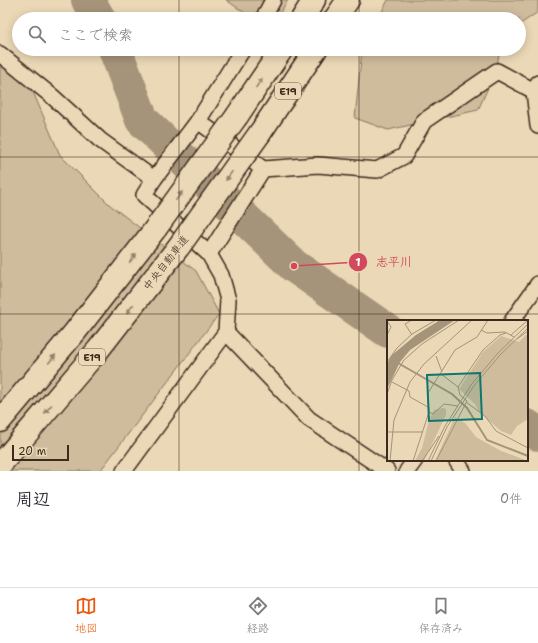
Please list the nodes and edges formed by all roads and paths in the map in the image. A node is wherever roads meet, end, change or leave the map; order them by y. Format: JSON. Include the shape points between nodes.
{"nodes":[{"id":1,"x":273,"y":0,"type":"edge"},
{"id":2,"x":314,"y":0,"type":"edge"},
{"id":3,"x":348,"y":0,"type":"edge"},
{"id":4,"x":267,"y":12,"type":"edge"},
{"id":5,"x":306,"y":12,"type":"edge"},
{"id":6,"x":340,"y":12,"type":"edge"},
{"id":7,"x":0,"y":54,"type":"edge"},
{"id":8,"x":240,"y":56,"type":"edge"},
{"id":9,"x":277,"y":56,"type":"edge"},
{"id":10,"x":311,"y":56,"type":"edge"},
{"id":11,"x":536,"y":87,"type":"edge"},
{"id":12,"x":198,"y":121,"type":"junction"},
{"id":13,"x":538,"y":126,"type":"edge"},
{"id":14,"x":263,"y":169,"type":"junction"},
{"id":15,"x":154,"y":179,"type":"junction"},
{"id":16,"x":209,"y":254,"type":"junction"},
{"id":17,"x":538,"y":284,"type":"edge"},
{"id":18,"x":513,"y":320,"type":"edge"},
{"id":19,"x":226,"y":332,"type":"junction"},
{"id":20,"x":0,"y":421,"type":"edge"},
{"id":21,"x":414,"y":461,"type":"edge"},
{"id":22,"x":457,"y":461,"type":"edge"},
{"id":23,"x":0,"y":465,"type":"edge"},
{"id":24,"x":124,"y":471,"type":"edge"},
{"id":25,"x":387,"y":471,"type":"edge"},
{"id":26,"x":408,"y":471,"type":"edge"},
{"id":27,"x":463,"y":471,"type":"edge"}],
"edges":[{"from":1,"to":4,"type":"street"},
{"from":2,"to":5,"type":"highway"},
{"from":3,"to":6,"type":"highway"},
{"from":7,"to":15,"type":"street","via":[[100,140]]},
{"from":8,"to":12,"type":"street"},
{"from":20,"to":9,"type":"highway","number":"E19","one_way":true,"bridge":true,"via":[[75,332],[156,228]]},
{"from":10,"to":23,"type":"highway","name":"中央自動車道","number":"E19","one_way":true,"bridge":true,"via":[[180,245],[98,350]]},
{"from":11,"to":13,"type":"street"},
{"from":11,"to":14,"type":"street","via":[[497,71],[424,121],[404,156],[377,170],[318,165]]},
{"from":12,"to":14,"type":"street"},
{"from":12,"to":15,"type":"street"},
{"from":14,"to":16,"type":"street"},
{"from":15,"to":16,"type":"street","via":[[144,195]]},
{"from":16,"to":19,"type":"street","via":[[221,275],[228,300]]},
{"from":17,"to":18,"type":"street"},
{"from":19,"to":24,"type":"street"},
{"from":19,"to":25,"type":"street","via":[[309,419]]},
{"from":21,"to":26,"type":"street"},
{"from":22,"to":27,"type":"street"}]}
